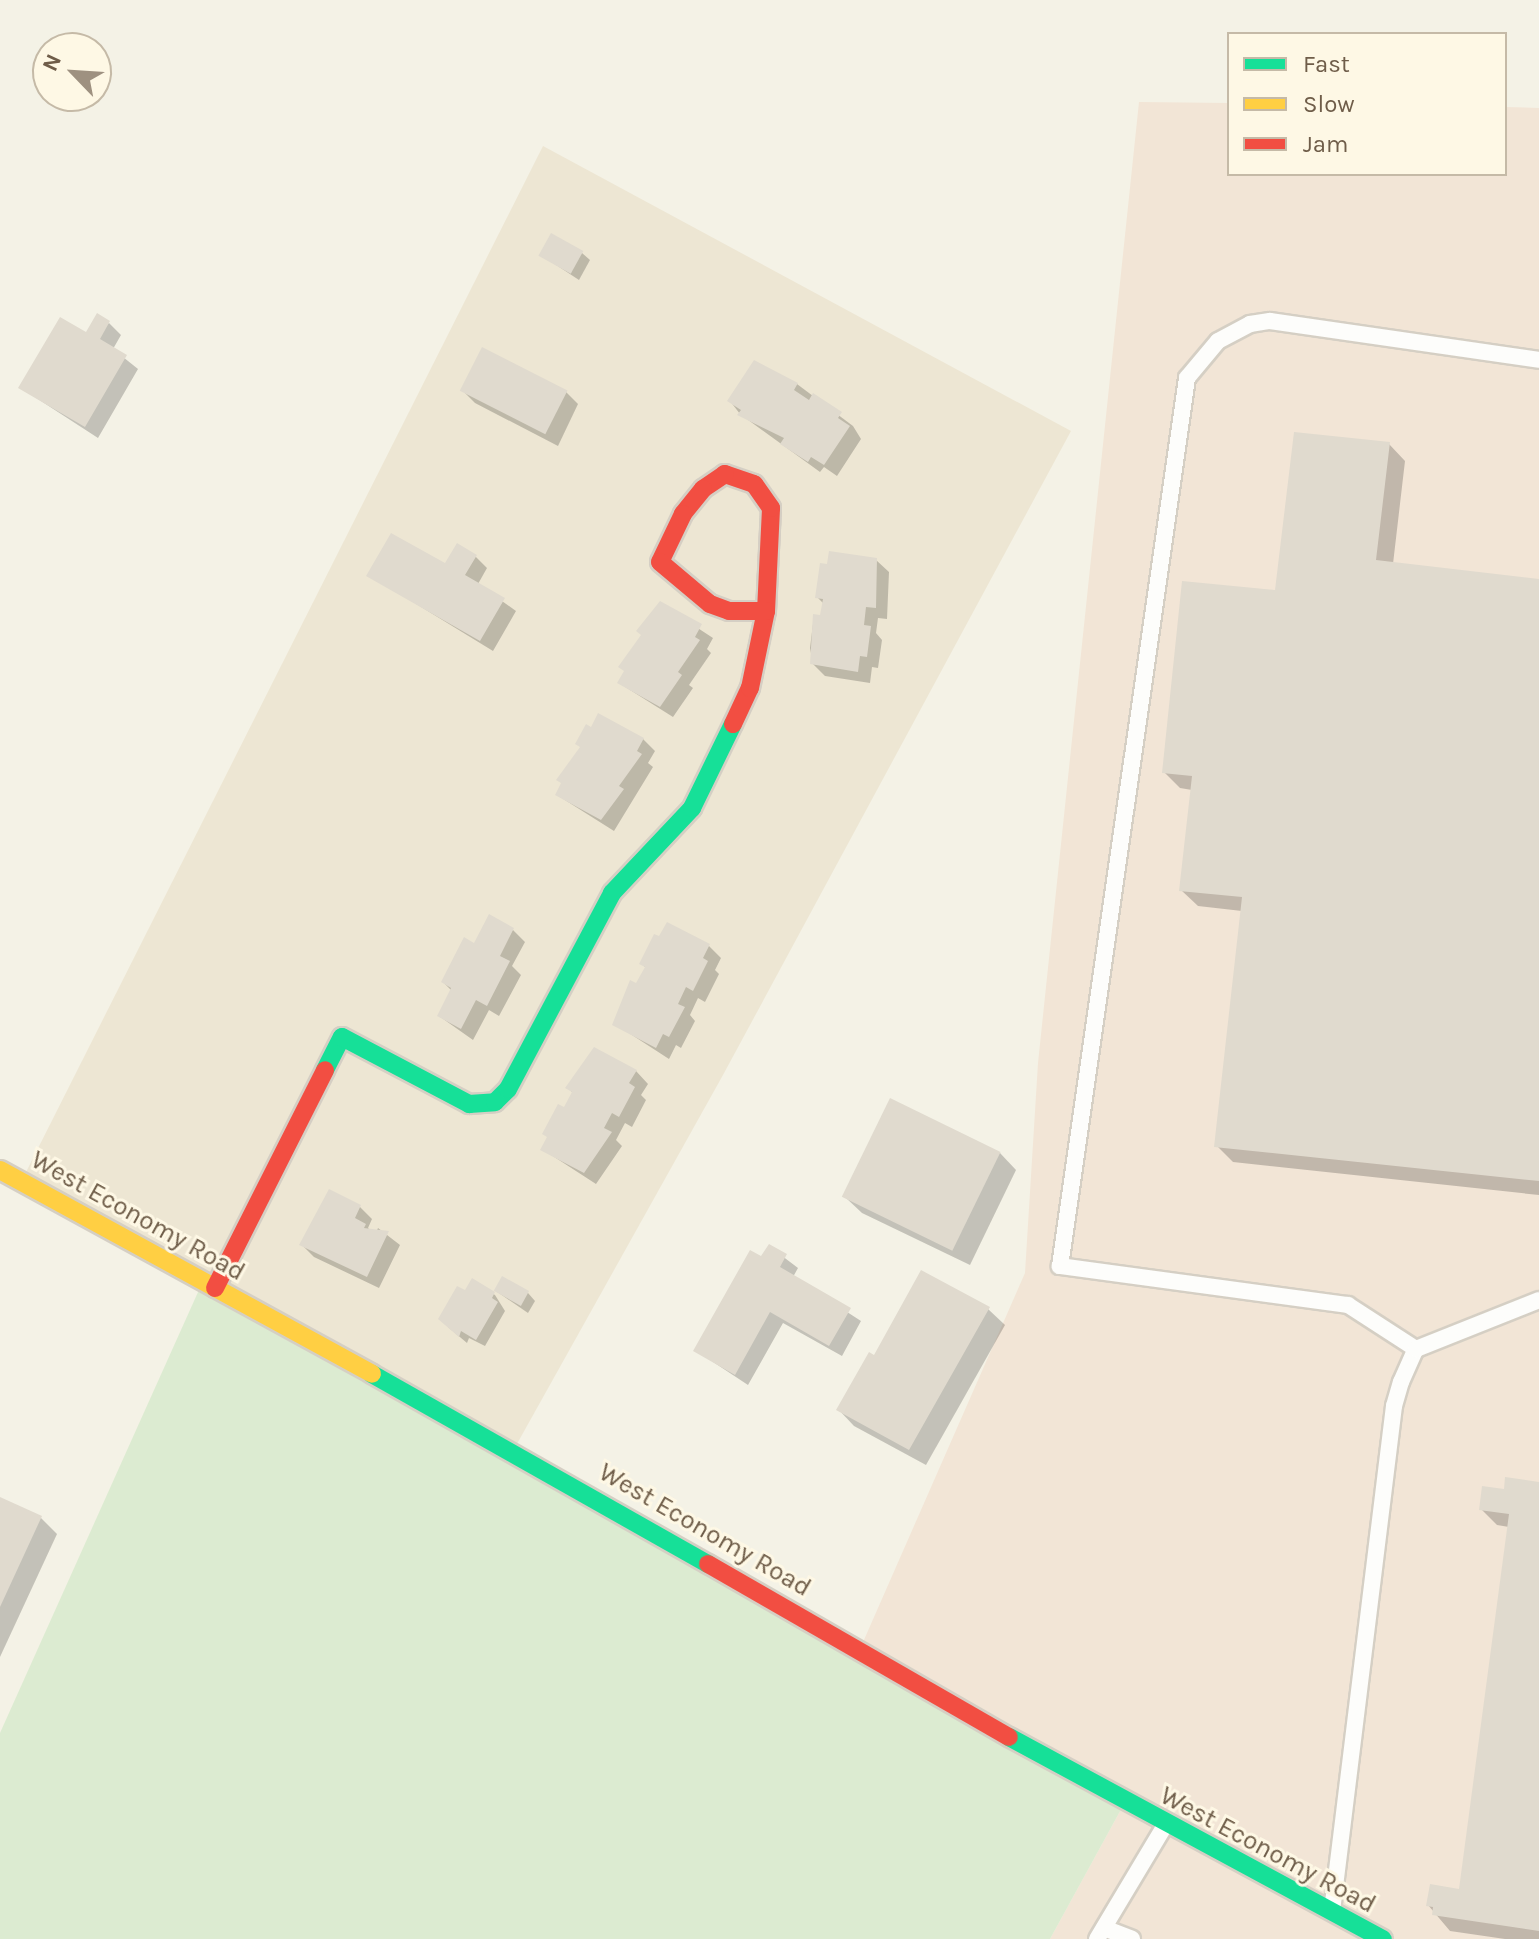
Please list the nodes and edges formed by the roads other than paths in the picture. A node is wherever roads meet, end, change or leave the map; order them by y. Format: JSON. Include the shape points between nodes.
{"nodes":[{"id":1,"x":1539,"y":360,"type":"edge"},
{"id":2,"x":766,"y":611,"type":"junction"},
{"id":3,"x":0,"y":1170,"type":"edge"},
{"id":4,"x":215,"y":1288,"type":"junction"},
{"id":5,"x":1539,"y":1300,"type":"edge"},
{"id":6,"x":1416,"y":1349,"type":"junction"},
{"id":7,"x":1165,"y":1825,"type":"junction"},
{"id":8,"x":1332,"y":1912,"type":"junction"},
{"id":9,"x":1100,"y":1934,"type":"edge"},
{"id":10,"x":1132,"y":1939,"type":"edge"},
{"id":11,"x":1383,"y":1939,"type":"edge"}],
"edges":[{"from":1,"to":6,"type":"lane","via":[[1270,321],[1250,324],[1218,341],[1187,378],[1060,1266],[1348,1305]]},
{"from":2,"to":2,"type":"street","via":[[771,508],[754,484],[725,474],[703,489],[683,514],[660,562],[710,604],[729,611]]},
{"from":2,"to":4,"type":"street","via":[[750,688],[705,787],[692,808],[612,893],[508,1089],[495,1102],[469,1104],[342,1037]]},
{"from":3,"to":4,"type":"street","name":"West Economy Road"},
{"from":4,"to":7,"type":"street","name":"West Economy Road","via":[[513,1451]]},
{"from":5,"to":6,"type":"lane"},
{"from":6,"to":8,"type":"lane","via":[[1394,1406]]},
{"from":7,"to":8,"type":"street","name":"West Economy Road"},
{"from":7,"to":9,"type":"lane"},
{"from":8,"to":11,"type":"street","name":"West Economy Road"},
{"from":9,"to":10,"type":"lane"}]}
